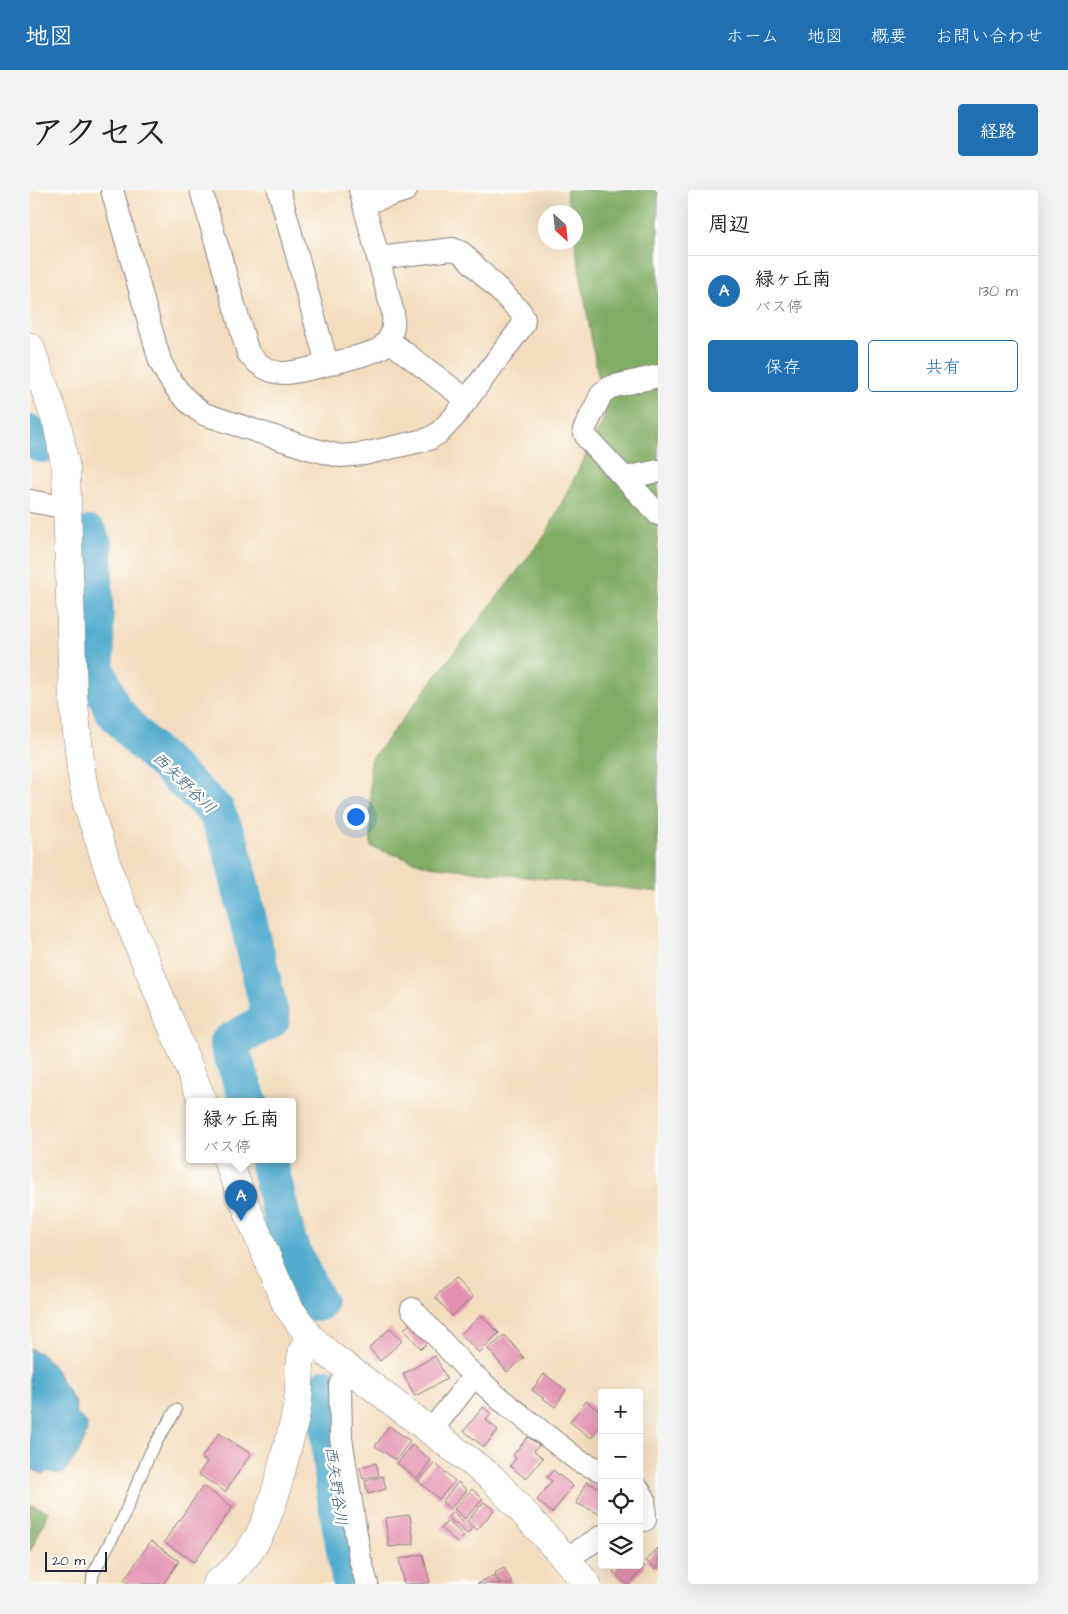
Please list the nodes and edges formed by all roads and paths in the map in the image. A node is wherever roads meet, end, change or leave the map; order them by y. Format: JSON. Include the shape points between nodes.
{"nodes":[{"id":1,"x":112,"y":190,"type":"edge"},
{"id":2,"x":201,"y":190,"type":"edge"},
{"id":3,"x":279,"y":190,"type":"edge"},
{"id":4,"x":406,"y":190,"type":"edge"},
{"id":5,"x":363,"y":197,"type":"edge"},
{"id":6,"x":378,"y":258,"type":"junction"},
{"id":7,"x":388,"y":340,"type":"junction"},
{"id":8,"x":30,"y":347,"type":"edge"},
{"id":9,"x":327,"y":364,"type":"junction"},
{"id":10,"x":658,"y":376,"type":"edge"},
{"id":11,"x":467,"y":400,"type":"junction"},
{"id":12,"x":658,"y":471,"type":"edge"},
{"id":13,"x":625,"y":478,"type":"junction"},
{"id":14,"x":30,"y":501,"type":"edge"},
{"id":15,"x":68,"y":508,"type":"junction"},
{"id":16,"x":658,"y":514,"type":"edge"},
{"id":17,"x":201,"y":1098,"type":"edge"},
{"id":18,"x":228,"y":1163,"type":"edge"},
{"id":19,"x":412,"y":1309,"type":"dead end"},
{"id":20,"x":310,"y":1337,"type":"junction"},
{"id":21,"x":349,"y":1369,"type":"junction"},
{"id":22,"x":474,"y":1376,"type":"junction"},
{"id":23,"x":176,"y":1410,"type":"dead end"},
{"id":24,"x":431,"y":1430,"type":"junction"},
{"id":25,"x":598,"y":1469,"type":"edge"},
{"id":26,"x":643,"y":1496,"type":"edge"},
{"id":27,"x":647,"y":1521,"type":"edge"},
{"id":28,"x":598,"y":1539,"type":"edge"},
{"id":29,"x":566,"y":1559,"type":"junction"},
{"id":30,"x":92,"y":1584,"type":"edge"},
{"id":31,"x":216,"y":1584,"type":"edge"},
{"id":32,"x":368,"y":1584,"type":"edge"},
{"id":33,"x":587,"y":1584,"type":"edge"}],
"edges":[{"from":1,"to":11,"type":"street","via":[[160,361],[179,392],[204,414],[340,456],[428,440],[440,432]]},
{"from":2,"to":9,"type":"street","via":[[248,353],[267,370],[284,373]]},
{"from":3,"to":9,"type":"street"},
{"from":4,"to":5,"type":"street"},
{"from":5,"to":6,"type":"street"},
{"from":6,"to":7,"type":"street","via":[[394,329]]},
{"from":6,"to":11,"type":"street","via":[[453,250],[462,253],[520,311],[524,325]]},
{"from":7,"to":9,"type":"street","via":[[380,349]]},
{"from":7,"to":11,"type":"street"},
{"from":8,"to":15,"type":"street","via":[[58,423],[66,469]]},
{"from":10,"to":13,"type":"street","via":[[611,387],[602,393],[584,430],[587,438]]},
{"from":12,"to":13,"type":"street"},
{"from":13,"to":16,"type":"street"},
{"from":14,"to":15,"type":"street"},
{"from":15,"to":17,"type":"street","via":[[73,696],[87,804],[111,877]]},
{"from":18,"to":20,"type":"street","via":[[286,1304]]},
{"from":19,"to":22,"type":"street"},
{"from":20,"to":21,"type":"street"},
{"from":20,"to":31,"type":"street","via":[[300,1357],[293,1427],[267,1516],[239,1564]]},
{"from":21,"to":24,"type":"street"},
{"from":21,"to":32,"type":"street","via":[[340,1386],[342,1438],[360,1559]]},
{"from":22,"to":24,"type":"street"},
{"from":22,"to":25,"type":"street","via":[[579,1462]]},
{"from":23,"to":30,"type":"lane","via":[[151,1451],[122,1520],[93,1574]]},
{"from":24,"to":29,"type":"street","via":[[492,1478]]},
{"from":26,"to":27,"type":"street"},
{"from":28,"to":29,"type":"street"},
{"from":29,"to":33,"type":"street"}]}
